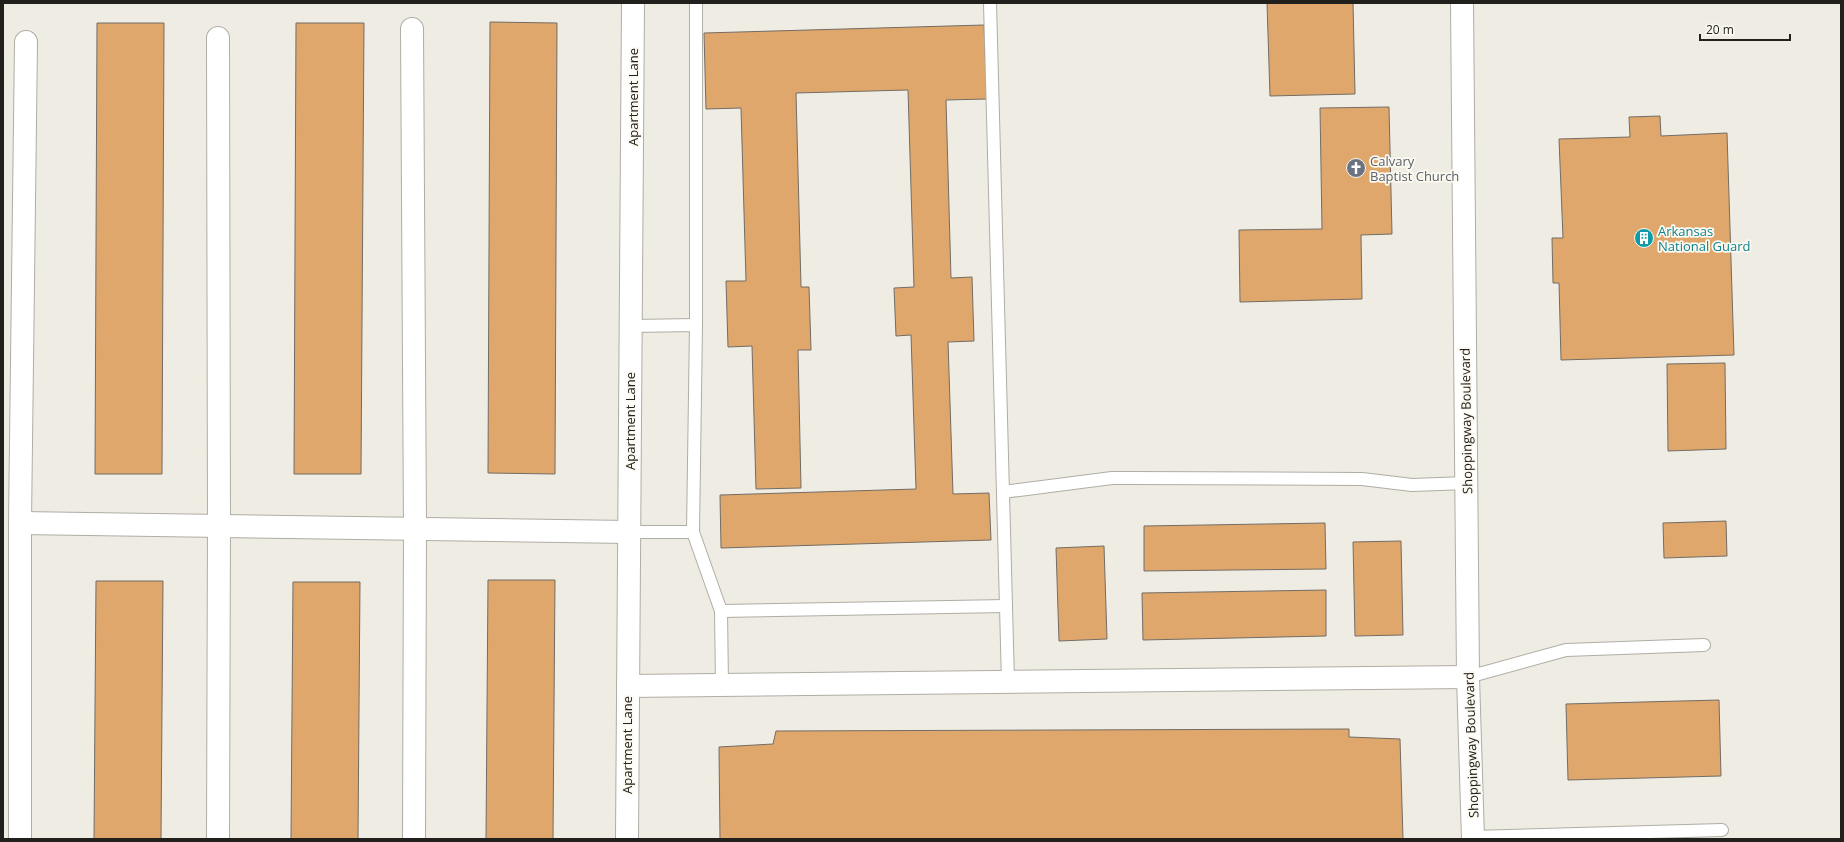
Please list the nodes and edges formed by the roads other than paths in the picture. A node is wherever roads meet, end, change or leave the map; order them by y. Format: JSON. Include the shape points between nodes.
{"nodes":[{"id":1,"x":634,"y":3,"type":"edge"},
{"id":2,"x":696,"y":3,"type":"edge"},
{"id":3,"x":990,"y":3,"type":"edge"},
{"id":4,"x":1462,"y":3,"type":"edge"},
{"id":5,"x":412,"y":29,"type":"dead end"},
{"id":6,"x":218,"y":38,"type":"dead end"},
{"id":7,"x":26,"y":42,"type":"dead end"},
{"id":8,"x":696,"y":325,"type":"junction"},
{"id":9,"x":631,"y":326,"type":"junction"},
{"id":10,"x":1467,"y":483,"type":"junction"},
{"id":11,"x":1002,"y":492,"type":"junction"},
{"id":12,"x":20,"y":523,"type":"junction"},
{"id":13,"x":220,"y":525,"type":"junction"},
{"id":14,"x":415,"y":528,"type":"junction"},
{"id":15,"x":629,"y":532,"type":"junction"},
{"id":16,"x":693,"y":532,"type":"junction"},
{"id":17,"x":1006,"y":606,"type":"junction"},
{"id":18,"x":721,"y":611,"type":"junction"},
{"id":19,"x":1704,"y":645,"type":"dead end"},
{"id":20,"x":1468,"y":678,"type":"junction"},
{"id":21,"x":1008,"y":682,"type":"junction"},
{"id":22,"x":722,"y":685,"type":"junction"},
{"id":23,"x":628,"y":686,"type":"junction"},
{"id":24,"x":1722,"y":830,"type":"dead end"},
{"id":25,"x":1473,"y":838,"type":"edge"},
{"id":26,"x":20,"y":839,"type":"edge"},
{"id":27,"x":218,"y":839,"type":"edge"},
{"id":28,"x":414,"y":839,"type":"edge"},
{"id":29,"x":627,"y":839,"type":"edge"}],
"edges":[{"from":1,"to":9,"type":"street","name":"Apartment Lane"},
{"from":2,"to":8,"type":"lane"},
{"from":3,"to":11,"type":"lane"},
{"from":4,"to":10,"type":"street","name":"Shoppingway Boulevard"},
{"from":5,"to":14,"type":"street"},
{"from":6,"to":13,"type":"street"},
{"from":7,"to":12,"type":"street"},
{"from":8,"to":9,"type":"lane"},
{"from":8,"to":16,"type":"lane"},
{"from":9,"to":15,"type":"street","name":"Apartment Lane"},
{"from":10,"to":11,"type":"lane","via":[[1412,485],[1362,479],[1122,478]]},
{"from":10,"to":20,"type":"street","name":"Shoppingway Boulevard"},
{"from":11,"to":17,"type":"lane"},
{"from":12,"to":13,"type":"street"},
{"from":12,"to":26,"type":"street"},
{"from":13,"to":14,"type":"street"},
{"from":13,"to":27,"type":"street"},
{"from":14,"to":15,"type":"street"},
{"from":14,"to":28,"type":"street"},
{"from":15,"to":16,"type":"lane"},
{"from":15,"to":23,"type":"street","name":"Apartment Lane"},
{"from":16,"to":18,"type":"lane"},
{"from":17,"to":18,"type":"lane"},
{"from":17,"to":21,"type":"lane"},
{"from":18,"to":22,"type":"lane"},
{"from":19,"to":20,"type":"lane","via":[[1566,650]]},
{"from":20,"to":21,"type":"street"},
{"from":20,"to":25,"type":"street","name":"Shoppingway Boulevard"},
{"from":21,"to":22,"type":"street"},
{"from":22,"to":23,"type":"street"},
{"from":23,"to":29,"type":"street","name":"Apartment Lane"},
{"from":24,"to":25,"type":"lane"}]}
